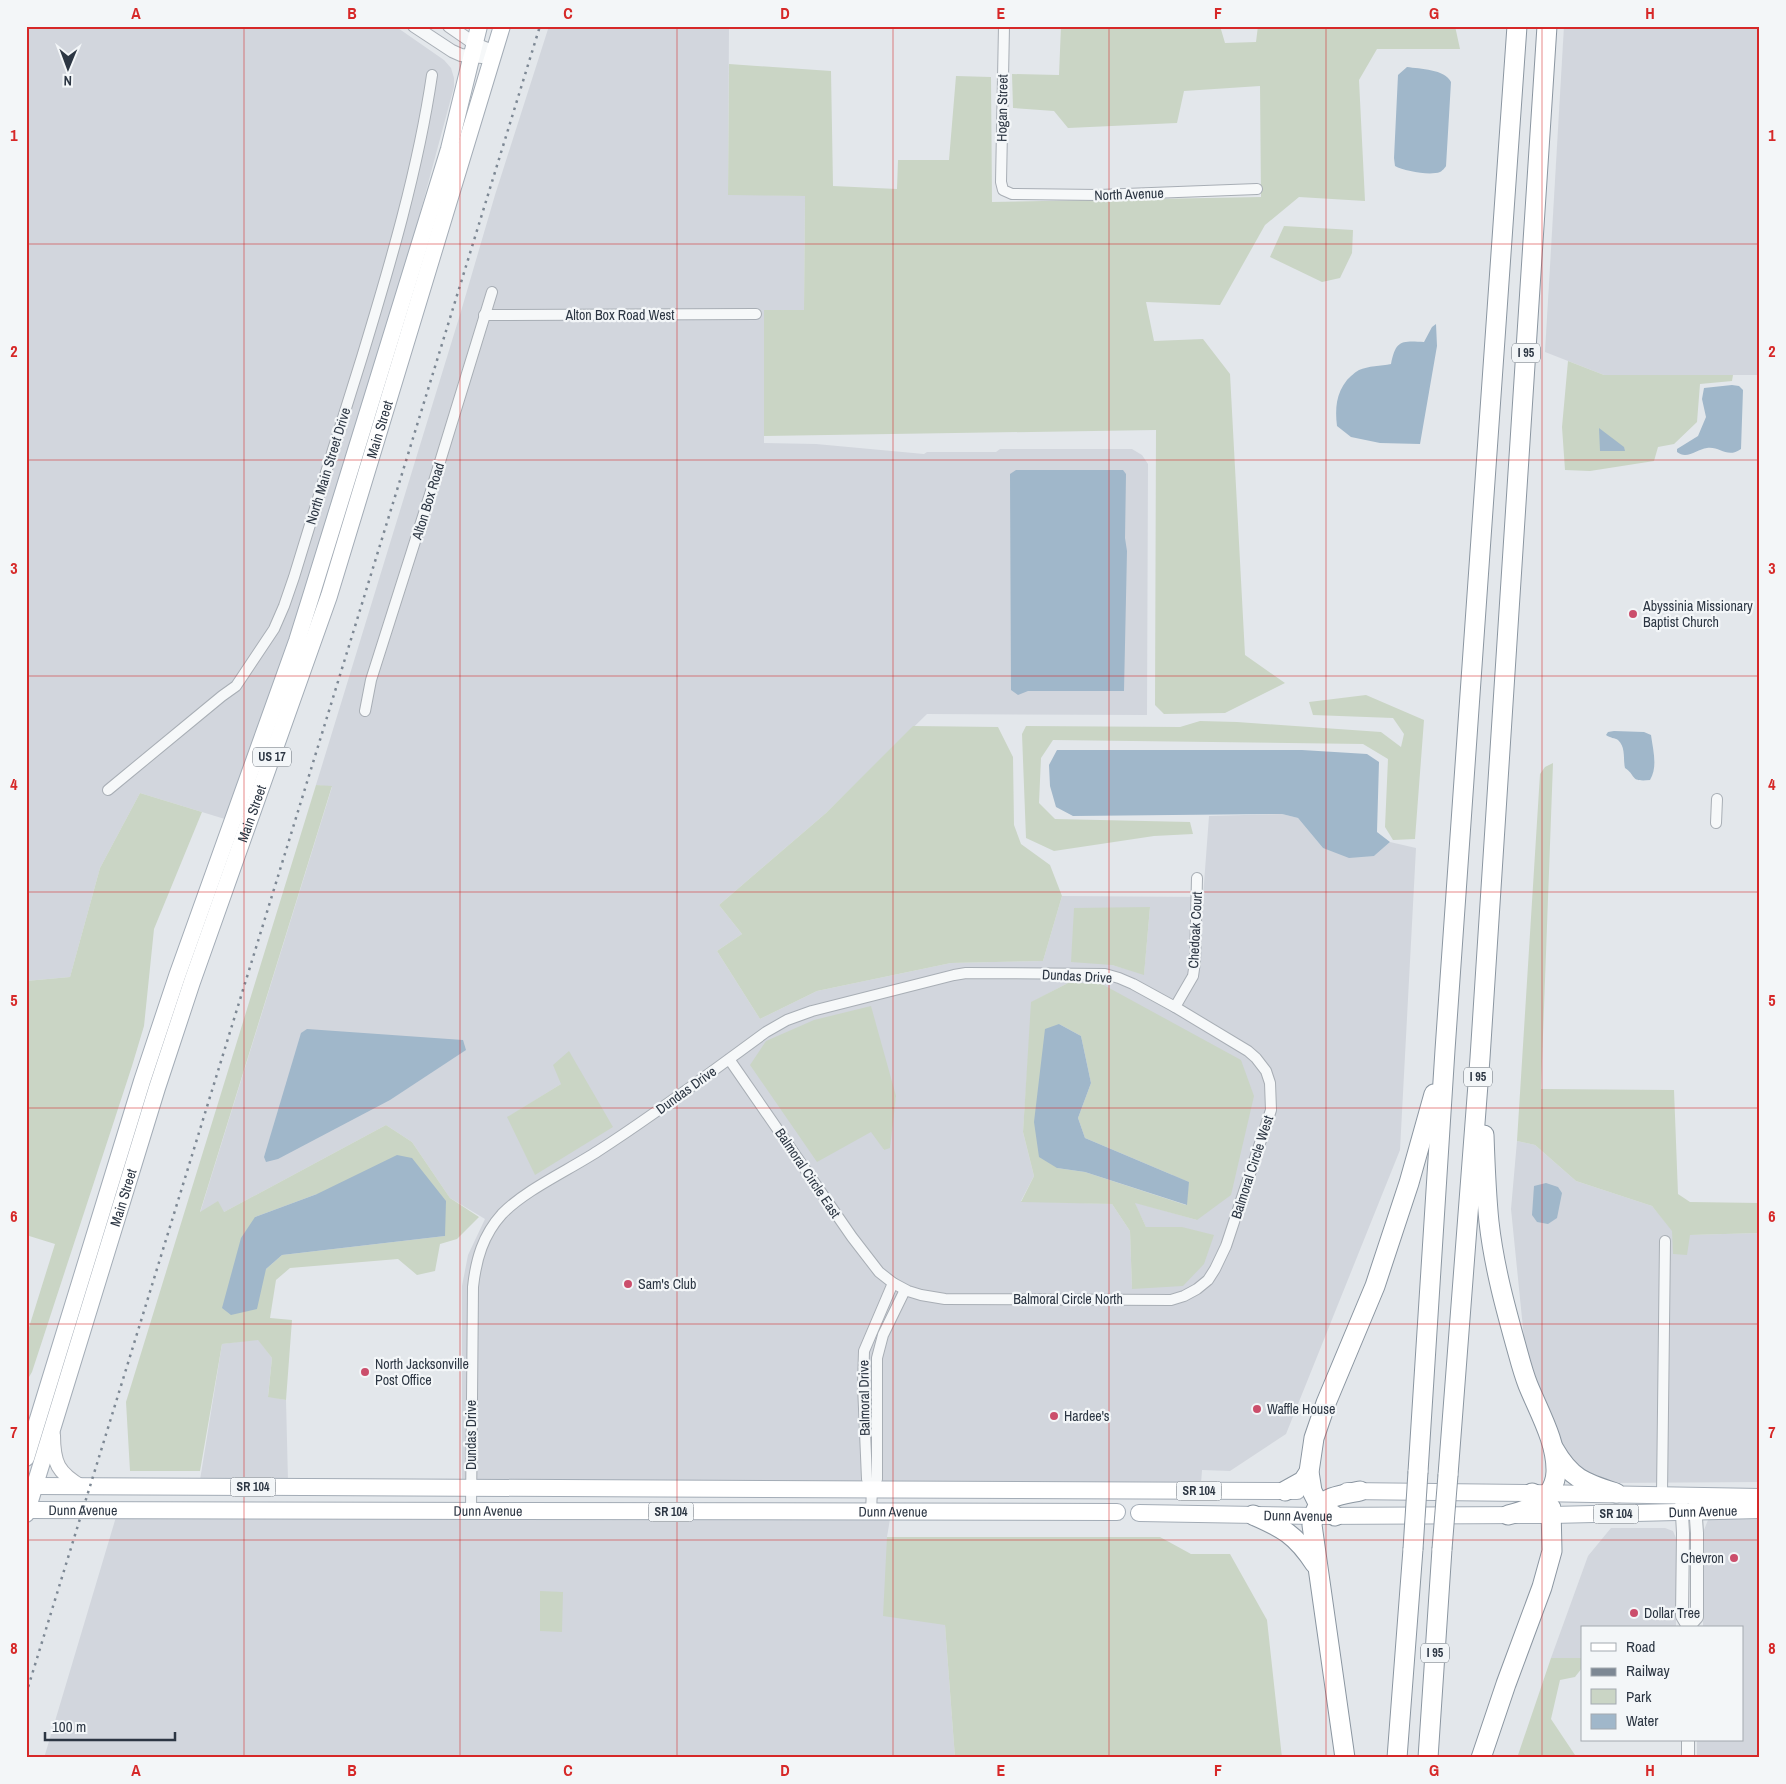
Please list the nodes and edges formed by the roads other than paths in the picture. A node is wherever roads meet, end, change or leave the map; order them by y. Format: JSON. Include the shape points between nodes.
{"nodes":[{"id":1,"x":414,"y":26,"type":"edge"},
{"id":2,"x":449,"y":26,"type":"edge"},
{"id":3,"x":480,"y":26,"type":"edge"},
{"id":4,"x":502,"y":26,"type":"edge"},
{"id":5,"x":1004,"y":26,"type":"edge"},
{"id":6,"x":1517,"y":26,"type":"edge"},
{"id":7,"x":1548,"y":26,"type":"edge"},
{"id":8,"x":474,"y":50,"type":"junction"},
{"id":9,"x":494,"y":55,"type":"junction"},
{"id":10,"x":432,"y":75,"type":"dead end"},
{"id":11,"x":1257,"y":189,"type":"dead end"},
{"id":12,"x":1003,"y":190,"type":"joint"},
{"id":13,"x":492,"y":292,"type":"dead end"},
{"id":14,"x":756,"y":314,"type":"dead end"},
{"id":15,"x":484,"y":315,"type":"junction"},
{"id":16,"x":365,"y":711,"type":"dead end"},
{"id":17,"x":108,"y":790,"type":"dead end"},
{"id":18,"x":1717,"y":799,"type":"dead end"},
{"id":19,"x":1716,"y":823,"type":"dead end"},
{"id":20,"x":1197,"y":878,"type":"dead end"},
{"id":21,"x":177,"y":976,"type":"junction"},
{"id":22,"x":192,"y":982,"type":"junction"},
{"id":23,"x":1176,"y":1008,"type":"junction"},
{"id":24,"x":1446,"y":1050,"type":"junction"},
{"id":25,"x":729,"y":1058,"type":"junction"},
{"id":26,"x":1480,"y":1058,"type":"junction"},
{"id":27,"x":1664,"y":1241,"type":"dead end"},
{"id":28,"x":893,"y":1283,"type":"junction"},
{"id":29,"x":905,"y":1290,"type":"junction"},
{"id":30,"x":1184,"y":1296,"type":"joint"},
{"id":31,"x":52,"y":1428,"type":"junction"},
{"id":32,"x":1552,"y":1444,"type":"junction"},
{"id":33,"x":26,"y":1458,"type":"edge"},
{"id":34,"x":1309,"y":1472,"type":"junction"},
{"id":35,"x":30,"y":1486,"type":"edge"},
{"id":36,"x":82,"y":1487,"type":"junction"},
{"id":37,"x":471,"y":1488,"type":"junction"},
{"id":38,"x":872,"y":1489,"type":"junction"},
{"id":39,"x":1285,"y":1491,"type":"junction"},
{"id":40,"x":1360,"y":1492,"type":"joint"},
{"id":41,"x":1616,"y":1493,"type":"junction"},
{"id":42,"x":1662,"y":1495,"type":"junction"},
{"id":43,"x":1760,"y":1497,"type":"edge"},
{"id":44,"x":1544,"y":1500,"type":"junction"},
{"id":45,"x":1118,"y":1501,"type":"junction"},
{"id":46,"x":1315,"y":1504,"type":"junction"},
{"id":47,"x":1688,"y":1504,"type":"junction"},
{"id":48,"x":1760,"y":1510,"type":"edge"},
{"id":49,"x":471,"y":1511,"type":"junction"},
{"id":50,"x":27,"y":1512,"type":"edge"},
{"id":51,"x":871,"y":1512,"type":"junction"},
{"id":52,"x":1139,"y":1513,"type":"joint"},
{"id":53,"x":1253,"y":1515,"type":"junction"},
{"id":54,"x":1508,"y":1515,"type":"joint"},
{"id":55,"x":1335,"y":1516,"type":"joint"},
{"id":56,"x":1318,"y":1569,"type":"junction"},
{"id":57,"x":1688,"y":1626,"type":"edge"},
{"id":58,"x":1688,"y":1742,"type":"edge"},
{"id":59,"x":1345,"y":1758,"type":"edge"},
{"id":60,"x":1397,"y":1758,"type":"edge"},
{"id":61,"x":1428,"y":1758,"type":"edge"},
{"id":62,"x":1481,"y":1758,"type":"edge"},
{"id":63,"x":1688,"y":1758,"type":"edge"}],
"edges":[{"from":1,"to":8,"type":"street","via":[[452,51]]},
{"from":2,"to":8,"type":"street"},
{"from":3,"to":8,"type":"main road","name":"Main Street","number":"US 17"},
{"from":4,"to":9,"type":"main road","name":"Main Street","number":"US 17"},
{"from":5,"to":12,"type":"street","name":"Hogan Street"},
{"from":6,"to":24,"type":"highway","number":"I 95"},
{"from":7,"to":26,"type":"highway","number":"I 95"},
{"from":8,"to":9,"type":"street"},
{"from":8,"to":21,"type":"main road","name":"Main Street","number":"US 17","via":[[449,149],[299,633]]},
{"from":9,"to":22,"type":"main road","name":"Main Street","number":"US 17","via":[[329,596]]},
{"from":10,"to":17,"type":"street","name":"North Main Street Drive","via":[[427,109],[381,295],[294,577],[274,629],[236,686]]},
{"from":11,"to":12,"type":"street","name":"North Avenue","via":[[1099,195],[1012,194]]},
{"from":13,"to":15,"type":"street","name":"Alton Box Road"},
{"from":14,"to":15,"type":"street","name":"Alton Box Road West"},
{"from":15,"to":16,"type":"street","name":"Alton Box Road","via":[[371,680]]},
{"from":18,"to":19,"type":"street"},
{"from":20,"to":23,"type":"street","name":"Chedoak Court","via":[[1196,962],[1193,976]]},
{"from":21,"to":22,"type":"street"},
{"from":21,"to":33,"type":"main road","name":"Main Street","number":"US 17"},
{"from":22,"to":31,"type":"main road","name":"Main Street","number":"US 17"},
{"from":23,"to":25,"type":"street","name":"Dundas Drive","via":[[1133,984],[1105,974],[966,973],[798,1015]]},
{"from":23,"to":30,"type":"street","name":"Balmoral Circle West","via":[[1256,1058],[1268,1077],[1272,1096],[1272,1110],[1226,1246],[1208,1280]]},
{"from":24,"to":34,"type":"highway","via":[[1425,1131],[1375,1286],[1318,1423]]},
{"from":24,"to":60,"type":"highway","number":"I 95","bridge":true},
{"from":25,"to":28,"type":"street","name":"Balmoral Circle East","via":[[856,1243]]},
{"from":25,"to":37,"type":"street","name":"Dundas Drive","via":[[627,1132],[523,1196],[503,1213],[488,1233],[478,1256],[473,1287]]},
{"from":26,"to":32,"type":"highway","via":[[1489,1223],[1496,1266],[1523,1369]]},
{"from":26,"to":61,"type":"highway","number":"I 95","bridge":true},
{"from":27,"to":42,"type":"street"},
{"from":28,"to":29,"type":"street","name":"Balmoral Circle East"},
{"from":28,"to":38,"type":"street","name":"Balmoral Drive","via":[[864,1351],[867,1479]]},
{"from":29,"to":30,"type":"street","name":"Balmoral Circle North","via":[[952,1299],[1171,1300]]},
{"from":29,"to":38,"type":"street","name":"Balmoral Drive","via":[[883,1335],[877,1358],[877,1479]]},
{"from":31,"to":35,"type":"main road","name":"Main Street","number":"US 17"},
{"from":31,"to":36,"type":"main road","via":[[56,1464],[69,1479]]},
{"from":32,"to":41,"type":"highway","via":[[1564,1466],[1580,1480]]},
{"from":32,"to":44,"type":"highway","via":[[1556,1473]]},
{"from":34,"to":39,"type":"highway","via":[[1303,1481]]},
{"from":34,"to":46,"type":"highway"},
{"from":35,"to":36,"type":"main road","name":"Dunn Avenue","number":"SR 104"},
{"from":35,"to":50,"type":"main road","name":"Main Street","number":"US 17"},
{"from":36,"to":37,"type":"main road","name":"Dunn Avenue","number":"SR 104"},
{"from":37,"to":38,"type":"main road","name":"Dunn Avenue","number":"SR 104"},
{"from":37,"to":49,"type":"street","name":"Dundas Drive"},
{"from":38,"to":45,"type":"main road","name":"Dunn Avenue","number":"SR 104"},
{"from":38,"to":51,"type":"street","name":"Balmoral Drive"},
{"from":39,"to":45,"type":"main road","name":"Dunn Avenue","number":"SR 104"},
{"from":39,"to":46,"type":"main road","name":"Dunn Avenue","number":"SR 104"},
{"from":40,"to":44,"type":"main road","name":"Dunn Avenue","number":"SR 104"},
{"from":40,"to":46,"type":"highway"},
{"from":41,"to":42,"type":"main road","name":"Dunn Avenue","number":"SR 104"},
{"from":41,"to":44,"type":"main road","name":"Dunn Avenue","number":"SR 104"},
{"from":42,"to":47,"type":"main road","name":"Dunn Avenue","number":"SR 104"},
{"from":43,"to":47,"type":"main road","name":"Dunn Avenue","number":"SR 104"},
{"from":44,"to":47,"type":"main road","name":"Dunn Avenue","number":"SR 104"},
{"from":44,"to":54,"type":"highway","via":[[1522,1512]]},
{"from":44,"to":62,"type":"highway","via":[[1552,1551]]},
{"from":45,"to":51,"type":"main road","name":"Dunn Avenue","number":"SR 104"},
{"from":45,"to":52,"type":"main road","name":"Dunn Avenue","number":"SR 104"},
{"from":46,"to":53,"type":"main road","name":"Dunn Avenue","number":"SR 104"},
{"from":46,"to":55,"type":"highway"},
{"from":46,"to":56,"type":"highway","via":[[1312,1526]]},
{"from":47,"to":48,"type":"main road","name":"Dunn Avenue","number":"SR 104"},
{"from":47,"to":57,"type":"street","via":[[1683,1533],[1682,1616]]},
{"from":49,"to":50,"type":"main road","name":"Dunn Avenue","number":"SR 104"},
{"from":49,"to":51,"type":"main road","name":"Dunn Avenue","number":"SR 104"},
{"from":52,"to":53,"type":"main road","name":"Dunn Avenue","number":"SR 104"},
{"from":53,"to":56,"type":"highway","via":[[1292,1535]]},
{"from":54,"to":55,"type":"main road","name":"Dunn Avenue"},
{"from":56,"to":59,"type":"highway"},
{"from":58,"to":63,"type":"street"}]}
